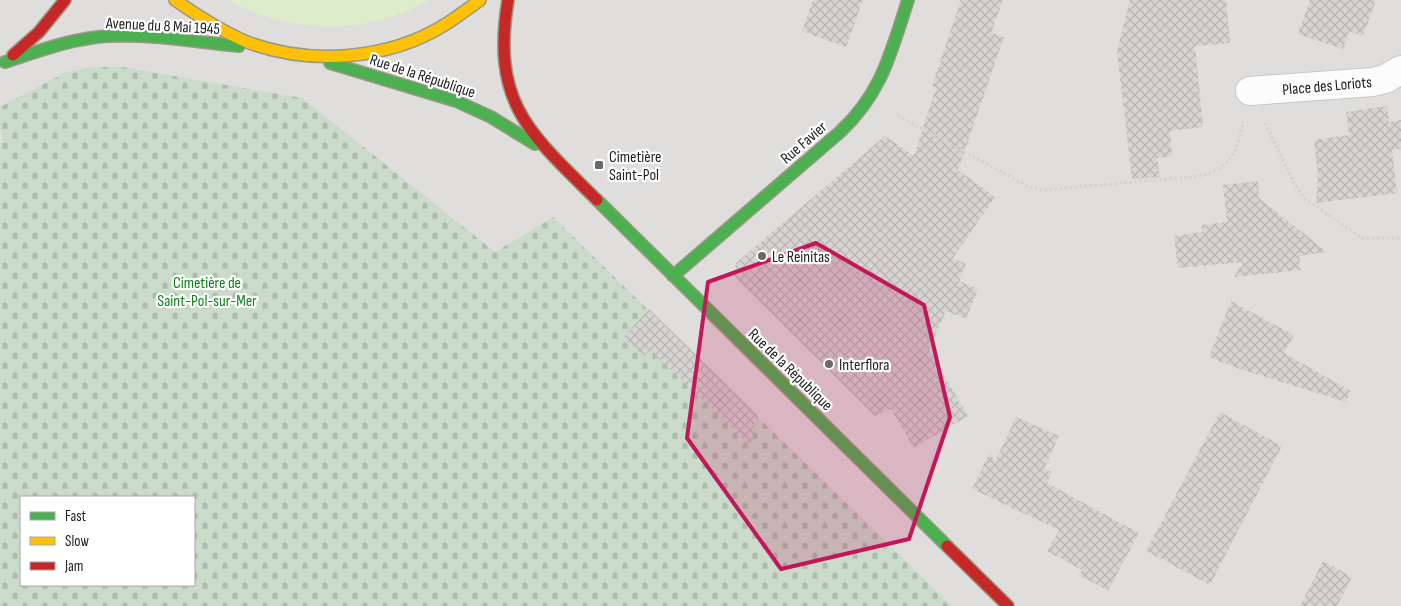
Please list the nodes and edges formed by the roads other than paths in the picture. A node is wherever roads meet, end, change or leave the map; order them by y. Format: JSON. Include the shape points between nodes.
{"nodes":[{"id":1,"x":65,"y":0,"type":"edge"},
{"id":2,"x":175,"y":0,"type":"edge"},
{"id":3,"x":480,"y":0,"type":"edge"},
{"id":4,"x":508,"y":0,"type":"edge"},
{"id":5,"x":908,"y":0,"type":"edge"},
{"id":6,"x":262,"y":48,"type":"junction"},
{"id":7,"x":305,"y":56,"type":"junction"},
{"id":8,"x":2,"y":64,"type":"edge"},
{"id":9,"x":1401,"y":70,"type":"edge"},
{"id":10,"x":1250,"y":91,"type":"road end"},
{"id":11,"x":551,"y":155,"type":"junction"},
{"id":12,"x":673,"y":276,"type":"junction"},
{"id":13,"x":1008,"y":606,"type":"edge"}],
"edges":[{"from":1,"to":8,"type":"street","name":"Avenue du 8 Mai 1945","via":[[39,32]]},
{"from":2,"to":6,"type":"street","via":[[221,31]]},
{"from":3,"to":7,"type":"street","via":[[444,26],[382,51],[350,56]]},
{"from":4,"to":11,"type":"street","name":"Rue de la République","via":[[503,46],[507,80],[520,114]]},
{"from":5,"to":12,"type":"street","name":"Rue Favier","via":[[881,78],[869,101],[840,132]]},
{"from":6,"to":7,"type":"street"},
{"from":6,"to":8,"type":"street","name":"Avenue du 8 Mai 1945","via":[[108,36],[71,42]]},
{"from":7,"to":11,"type":"street","name":"Rue de la République","via":[[461,102],[501,122]]},
{"from":9,"to":10,"type":"street","name":"Place des Loriots","via":[[1373,82]]},
{"from":11,"to":12,"type":"street","name":"Rue de la République"},
{"from":12,"to":13,"type":"street","name":"Rue de la République"}]}
